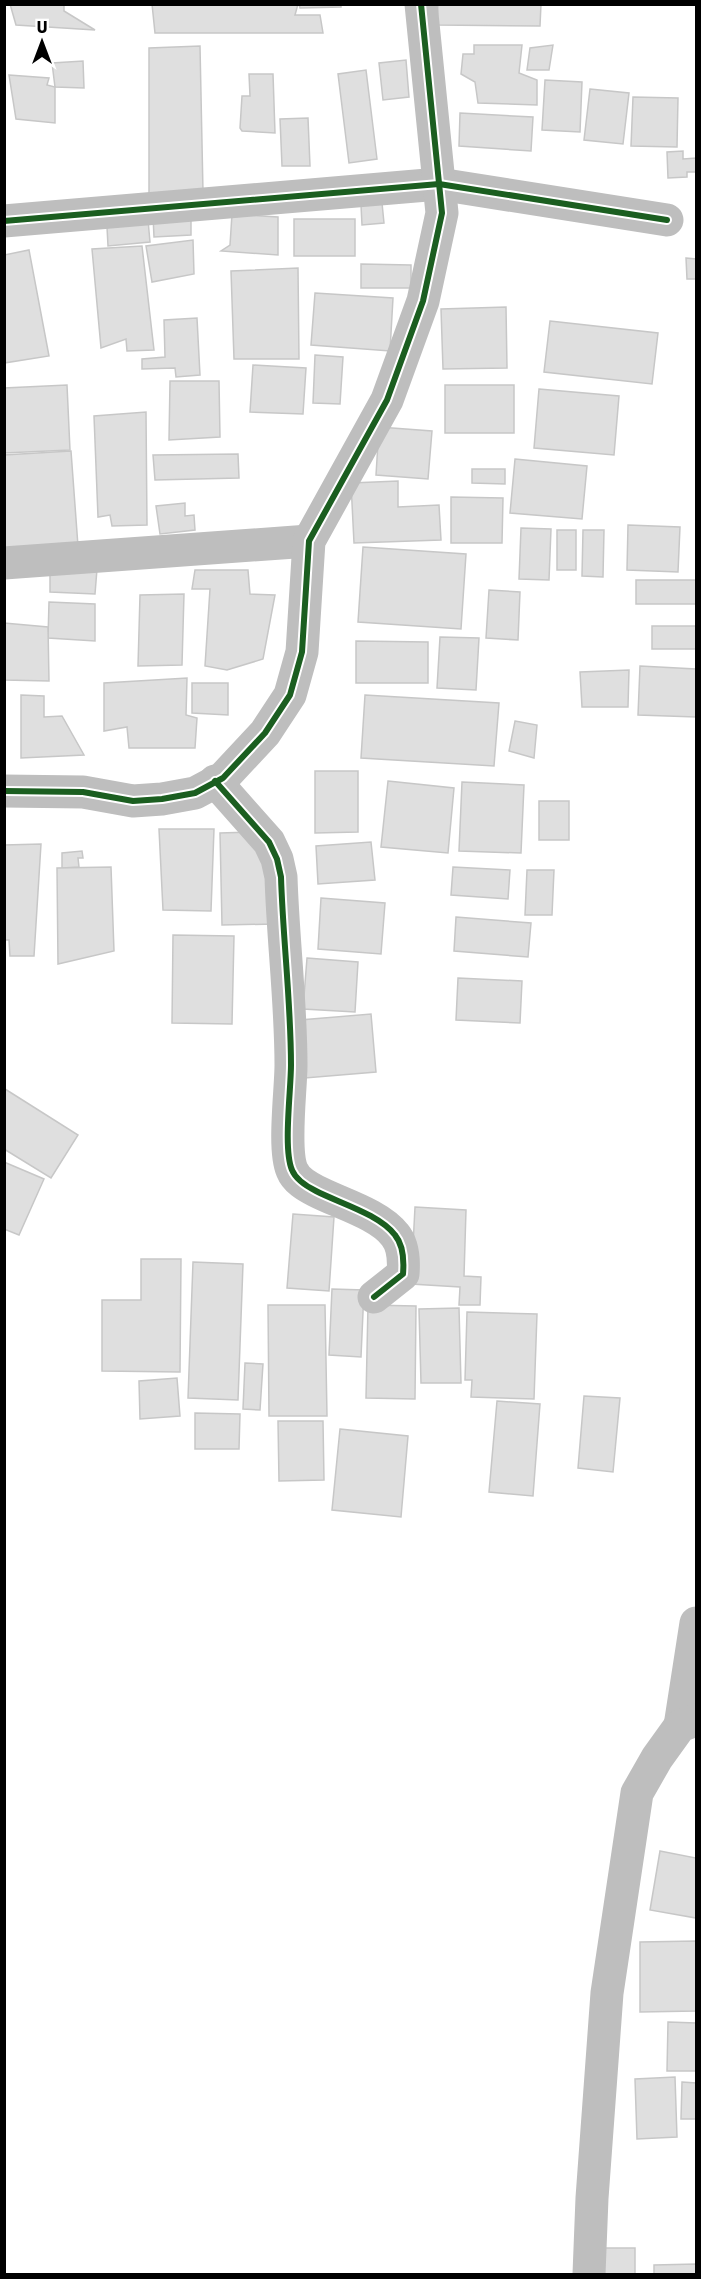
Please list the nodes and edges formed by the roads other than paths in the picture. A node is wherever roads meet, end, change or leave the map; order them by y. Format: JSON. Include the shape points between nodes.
{"nodes":[{"id":1,"x":421,"y":4,"type":"edge"},
{"id":2,"x":439,"y":184,"type":"junction"},
{"id":3,"x":667,"y":220,"type":"dead end"},
{"id":4,"x":4,"y":221,"type":"edge"},
{"id":5,"x":309,"y":541,"type":"junction"},
{"id":6,"x":4,"y":563,"type":"edge"},
{"id":7,"x":215,"y":782,"type":"junction"},
{"id":8,"x":4,"y":791,"type":"edge"},
{"id":9,"x":374,"y":1297,"type":"dead end"},
{"id":10,"x":696,"y":1623,"type":"edge"},
{"id":11,"x":688,"y":1723,"type":"edge"},
{"id":12,"x":589,"y":2274,"type":"edge"}],
"edges":[{"from":1,"to":2,"type":"street"},
{"from":2,"to":3,"type":"street"},
{"from":2,"to":4,"type":"street"},
{"from":2,"to":5,"type":"street","via":[[442,213],[425,290],[396,378]]},
{"from":5,"to":6,"type":"street"},
{"from":5,"to":7,"type":"street","via":[[302,652],[290,695],[265,733]]},
{"from":7,"to":8,"type":"street","via":[[195,793],[133,801],[83,792]]},
{"from":7,"to":9,"type":"street","via":[[269,842],[281,878],[291,1065],[291,1168],[310,1188],[378,1221],[396,1235],[404,1262],[403,1275]]},
{"from":10,"to":11,"type":"street"},
{"from":11,"to":12,"type":"street","via":[[657,1758],[637,1793],[607,1993]]}]}
